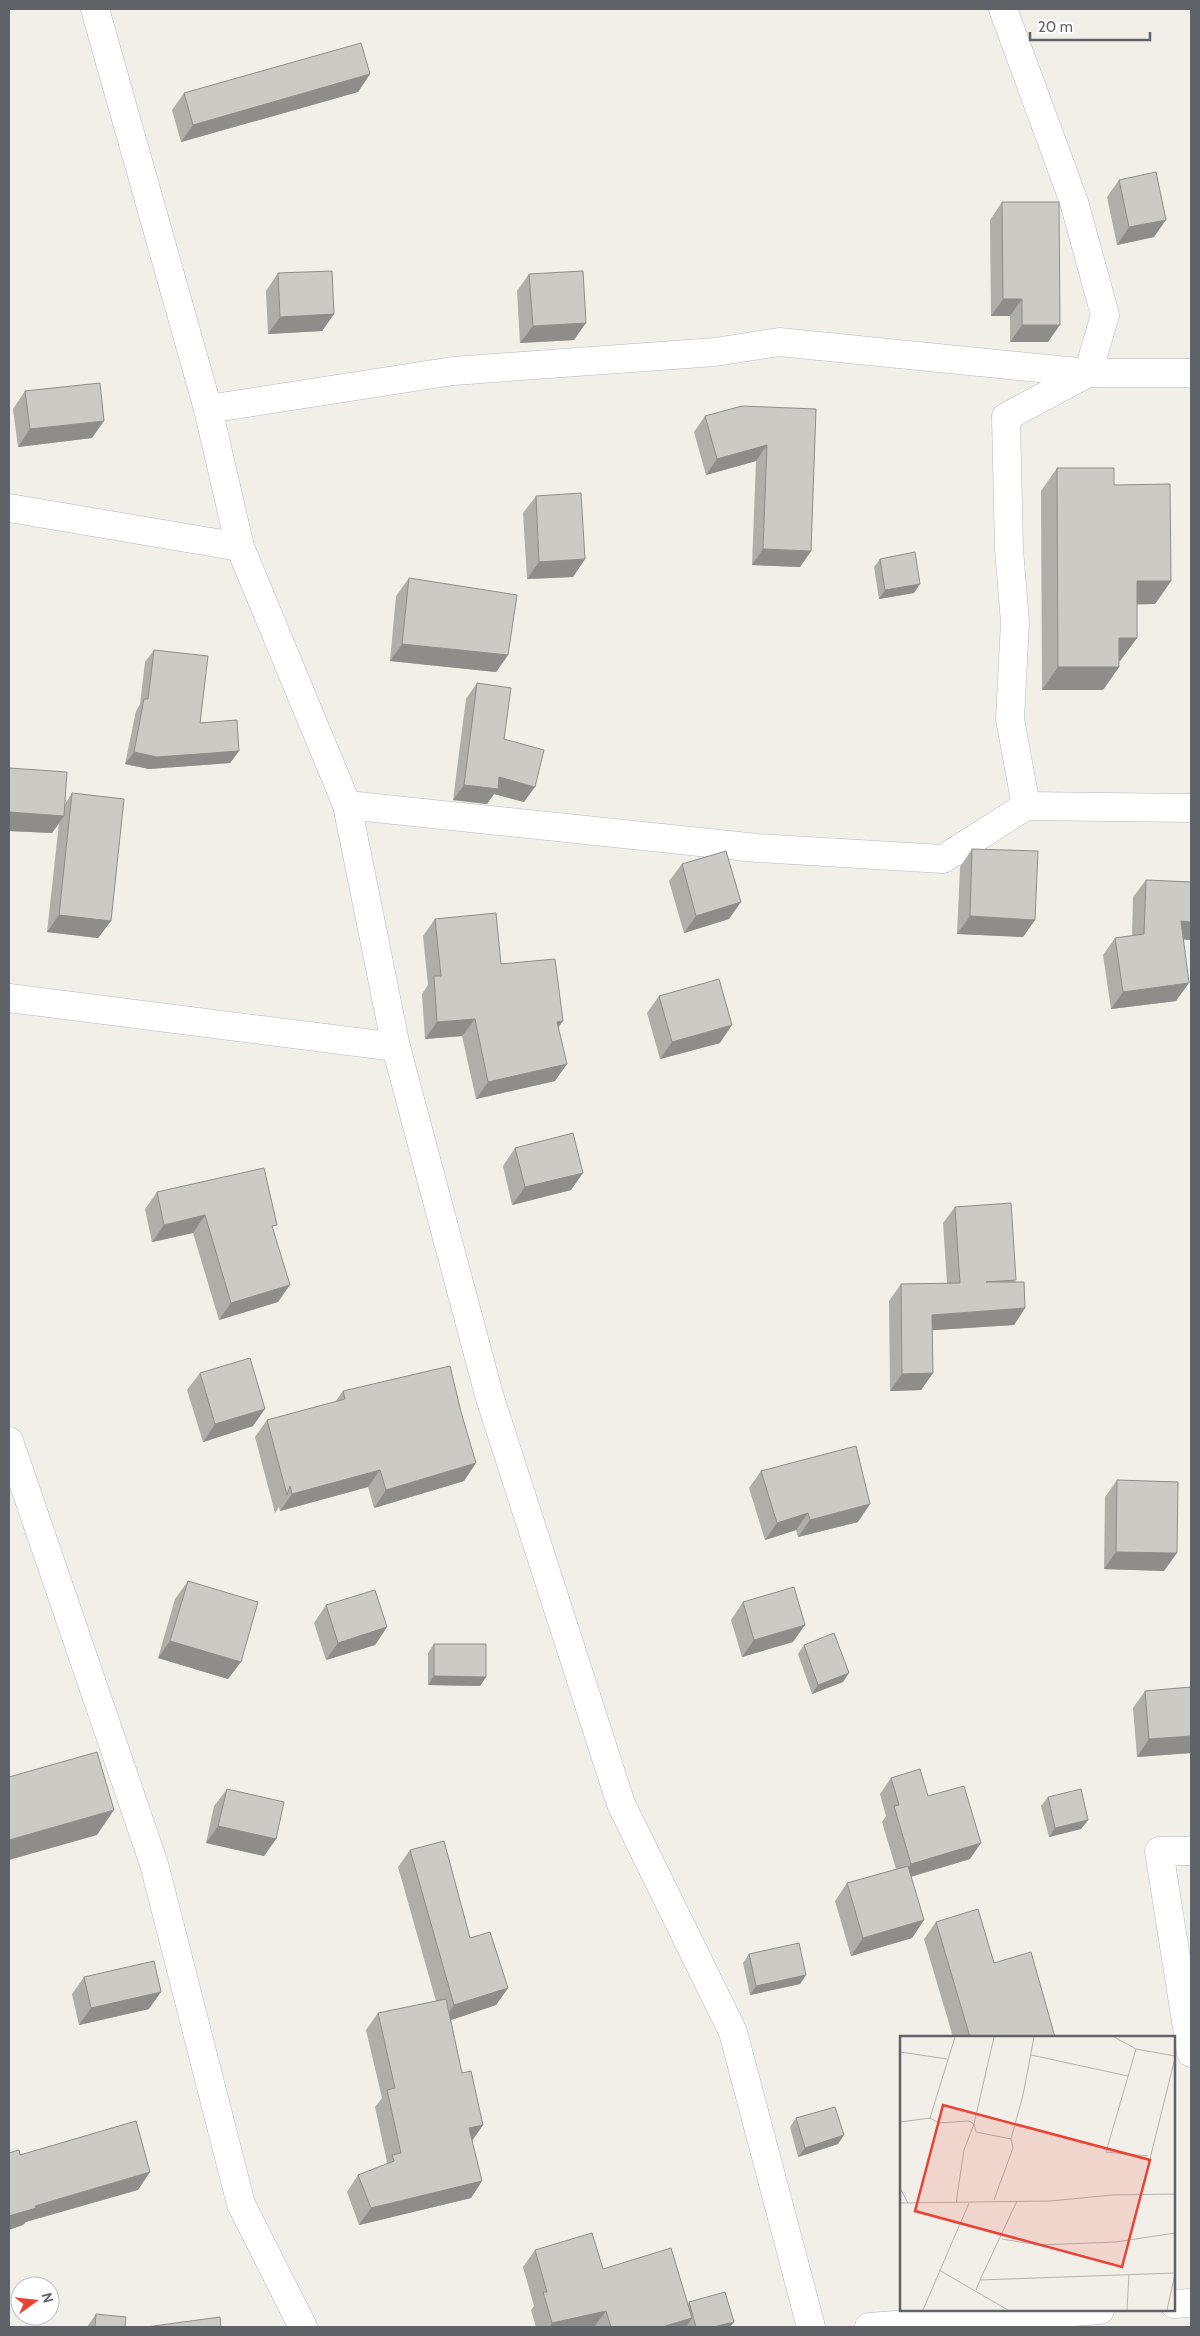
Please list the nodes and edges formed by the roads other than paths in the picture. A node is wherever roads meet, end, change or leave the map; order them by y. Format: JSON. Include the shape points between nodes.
{"nodes":[{"id":1,"x":95,"y":9,"type":"edge"},
{"id":2,"x":1004,"y":9,"type":"edge"},
{"id":3,"x":1088,"y":373,"type":"junction"},
{"id":4,"x":1191,"y":373,"type":"edge"},
{"id":5,"x":208,"y":409,"type":"junction"},
{"id":6,"x":9,"y":508,"type":"edge"},
{"id":7,"x":240,"y":547,"type":"junction"},
{"id":8,"x":347,"y":805,"type":"junction"},
{"id":9,"x":1026,"y":806,"type":"junction"},
{"id":10,"x":1191,"y":808,"type":"edge"},
{"id":11,"x":9,"y":998,"type":"edge"},
{"id":12,"x":396,"y":1047,"type":"junction"},
{"id":13,"x":9,"y":1441,"type":"edge"},
{"id":14,"x":1191,"y":1851,"type":"edge"},
{"id":15,"x":1191,"y":2053,"type":"edge"},
{"id":16,"x":1191,"y":2303,"type":"edge"},
{"id":17,"x":1175,"y":2304,"type":"edge"},
{"id":18,"x":1086,"y":2311,"type":"edge"},
{"id":19,"x":303,"y":2327,"type":"edge"},
{"id":20,"x":810,"y":2327,"type":"edge"},
{"id":21,"x":868,"y":2327,"type":"edge"}],
"edges":[{"from":1,"to":5,"type":"street"},
{"from":2,"to":3,"type":"street","via":[[1074,202],[1105,315]]},
{"from":3,"to":4,"type":"street"},
{"from":3,"to":5,"type":"street","via":[[779,342],[715,352],[453,371]]},
{"from":3,"to":9,"type":"street","via":[[1006,417],[1009,550],[1015,622],[1010,719]]},
{"from":5,"to":7,"type":"street"},
{"from":6,"to":7,"type":"street"},
{"from":7,"to":8,"type":"street"},
{"from":8,"to":9,"type":"street","via":[[757,848],[943,859]]},
{"from":8,"to":12,"type":"street"},
{"from":9,"to":10,"type":"street"},
{"from":11,"to":12,"type":"street"},
{"from":12,"to":20,"type":"street","via":[[488,1395],[621,1804],[733,2032]]},
{"from":13,"to":19,"type":"street","via":[[154,1864],[242,2204]]},
{"from":14,"to":15,"type":"street","via":[[1159,1851]]},
{"from":16,"to":17,"type":"street"},
{"from":18,"to":21,"type":"street"}]}
